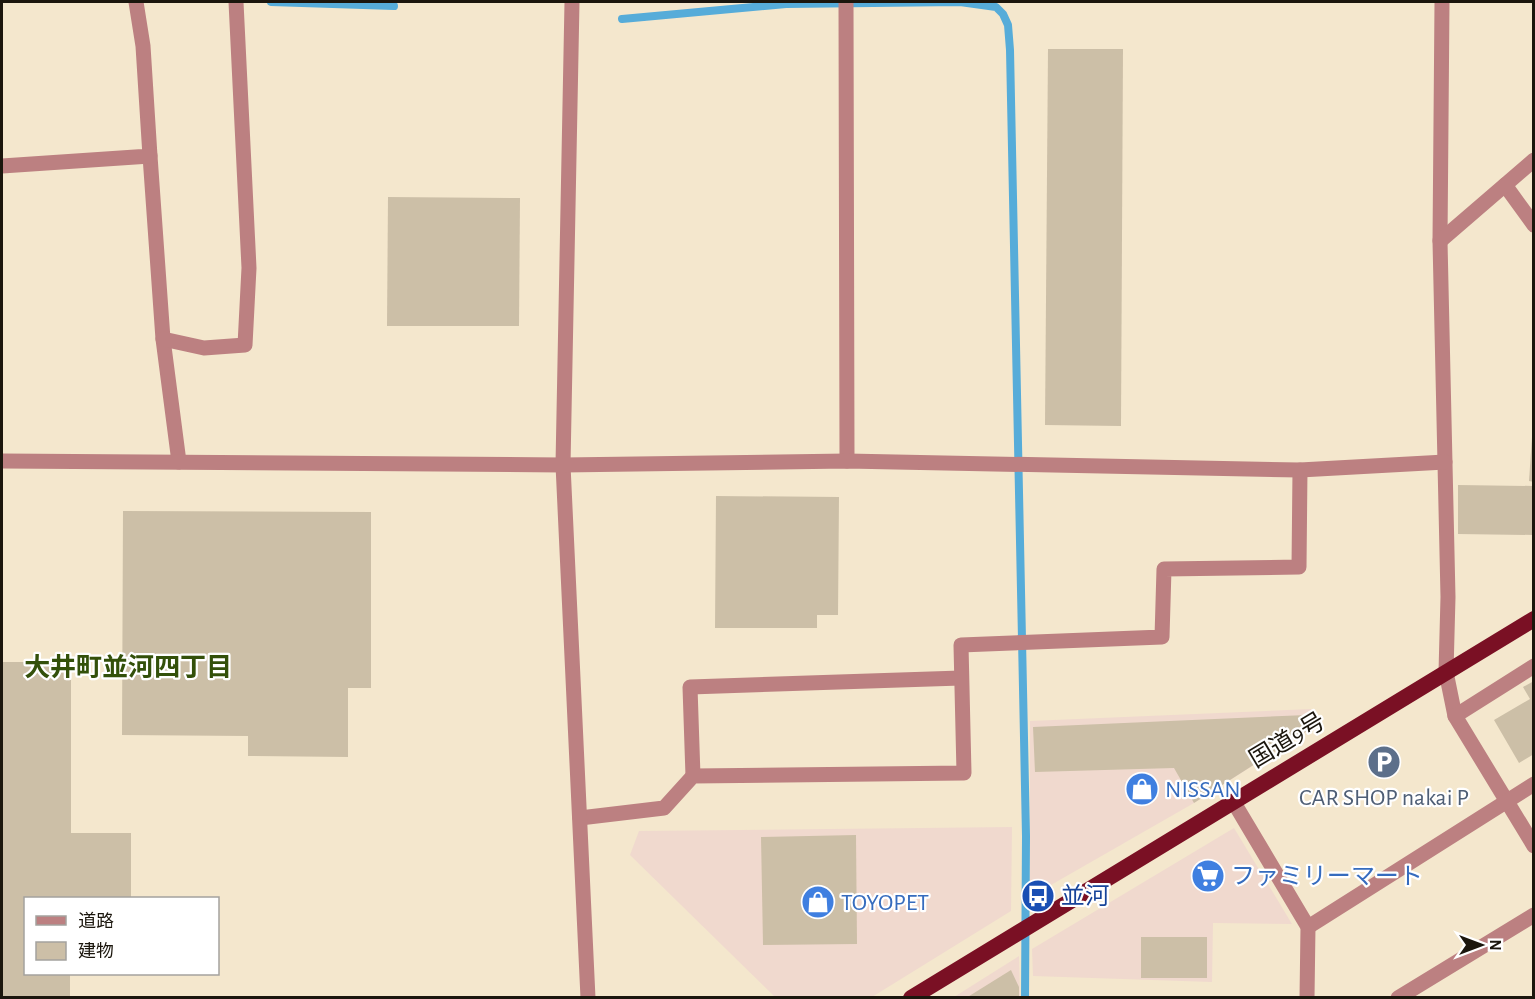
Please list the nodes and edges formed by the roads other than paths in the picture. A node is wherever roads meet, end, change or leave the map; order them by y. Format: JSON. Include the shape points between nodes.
{"nodes":[{"id":1,"x":136,"y":2,"type":"edge"},
{"id":2,"x":236,"y":2,"type":"edge"},
{"id":3,"x":572,"y":2,"type":"edge"},
{"id":4,"x":846,"y":2,"type":"edge"},
{"id":5,"x":1442,"y":2,"type":"edge"},
{"id":6,"x":150,"y":156,"type":"junction"},
{"id":7,"x":1533,"y":160,"type":"edge"},
{"id":8,"x":2,"y":166,"type":"edge"},
{"id":9,"x":1505,"y":185,"type":"junction"},
{"id":10,"x":1533,"y":225,"type":"edge"},
{"id":11,"x":1440,"y":241,"type":"junction"},
{"id":12,"x":163,"y":339,"type":"junction"},
{"id":13,"x":2,"y":460,"type":"edge"},
{"id":14,"x":847,"y":461,"type":"junction"},
{"id":15,"x":179,"y":462,"type":"junction"},
{"id":16,"x":1445,"y":462,"type":"junction"},
{"id":17,"x":563,"y":465,"type":"junction"},
{"id":18,"x":1300,"y":470,"type":"junction"},
{"id":19,"x":1533,"y":619,"type":"edge"},
{"id":20,"x":1533,"y":666,"type":"edge"},
{"id":21,"x":1446,"y":672,"type":"junction"},
{"id":22,"x":961,"y":678,"type":"junction"},
{"id":23,"x":1455,"y":716,"type":"junction"},
{"id":24,"x":693,"y":776,"type":"junction"},
{"id":25,"x":1533,"y":784,"type":"edge"},
{"id":26,"x":1506,"y":800,"type":"junction"},
{"id":27,"x":1233,"y":801,"type":"junction"},
{"id":28,"x":580,"y":818,"type":"junction"},
{"id":29,"x":1533,"y":846,"type":"edge"},
{"id":30,"x":1533,"y":915,"type":"edge"},
{"id":31,"x":1308,"y":927,"type":"junction"},
{"id":32,"x":588,"y":998,"type":"edge"},
{"id":33,"x":911,"y":998,"type":"edge"},
{"id":34,"x":1307,"y":998,"type":"edge"},
{"id":35,"x":1398,"y":998,"type":"edge"}],
"edges":[{"from":1,"to":6,"type":"street","via":[[143,45]]},
{"from":2,"to":12,"type":"street","via":[[249,268],[245,345],[204,348]]},
{"from":3,"to":17,"type":"street"},
{"from":4,"to":14,"type":"street"},
{"from":5,"to":11,"type":"street"},
{"from":6,"to":8,"type":"street"},
{"from":6,"to":12,"type":"street"},
{"from":7,"to":9,"type":"street"},
{"from":9,"to":10,"type":"street"},
{"from":9,"to":11,"type":"street"},
{"from":11,"to":16,"type":"street"},
{"from":12,"to":15,"type":"street"},
{"from":13,"to":15,"type":"street"},
{"from":14,"to":17,"type":"street"},
{"from":14,"to":18,"type":"street"},
{"from":15,"to":17,"type":"street"},
{"from":16,"to":18,"type":"street"},
{"from":16,"to":21,"type":"street"},
{"from":17,"to":28,"type":"street"},
{"from":18,"to":22,"type":"street","via":[[1299,567],[1164,569],[1161,637],[961,645]]},
{"from":19,"to":21,"type":"highway","name":"国道9号"},
{"from":20,"to":23,"type":"street"},
{"from":21,"to":23,"type":"street"},
{"from":21,"to":27,"type":"highway","name":"国道9号"},
{"from":22,"to":24,"type":"street","via":[[690,687]]},
{"from":22,"to":24,"type":"street","via":[[964,773]]},
{"from":23,"to":26,"type":"street"},
{"from":24,"to":28,"type":"street","via":[[664,808]]},
{"from":25,"to":26,"type":"street"},
{"from":26,"to":29,"type":"street"},
{"from":26,"to":31,"type":"street"},
{"from":27,"to":31,"type":"street"},
{"from":27,"to":33,"type":"highway","name":"国道9号"},
{"from":28,"to":32,"type":"street"},
{"from":30,"to":35,"type":"street"},
{"from":31,"to":34,"type":"street"}]}
